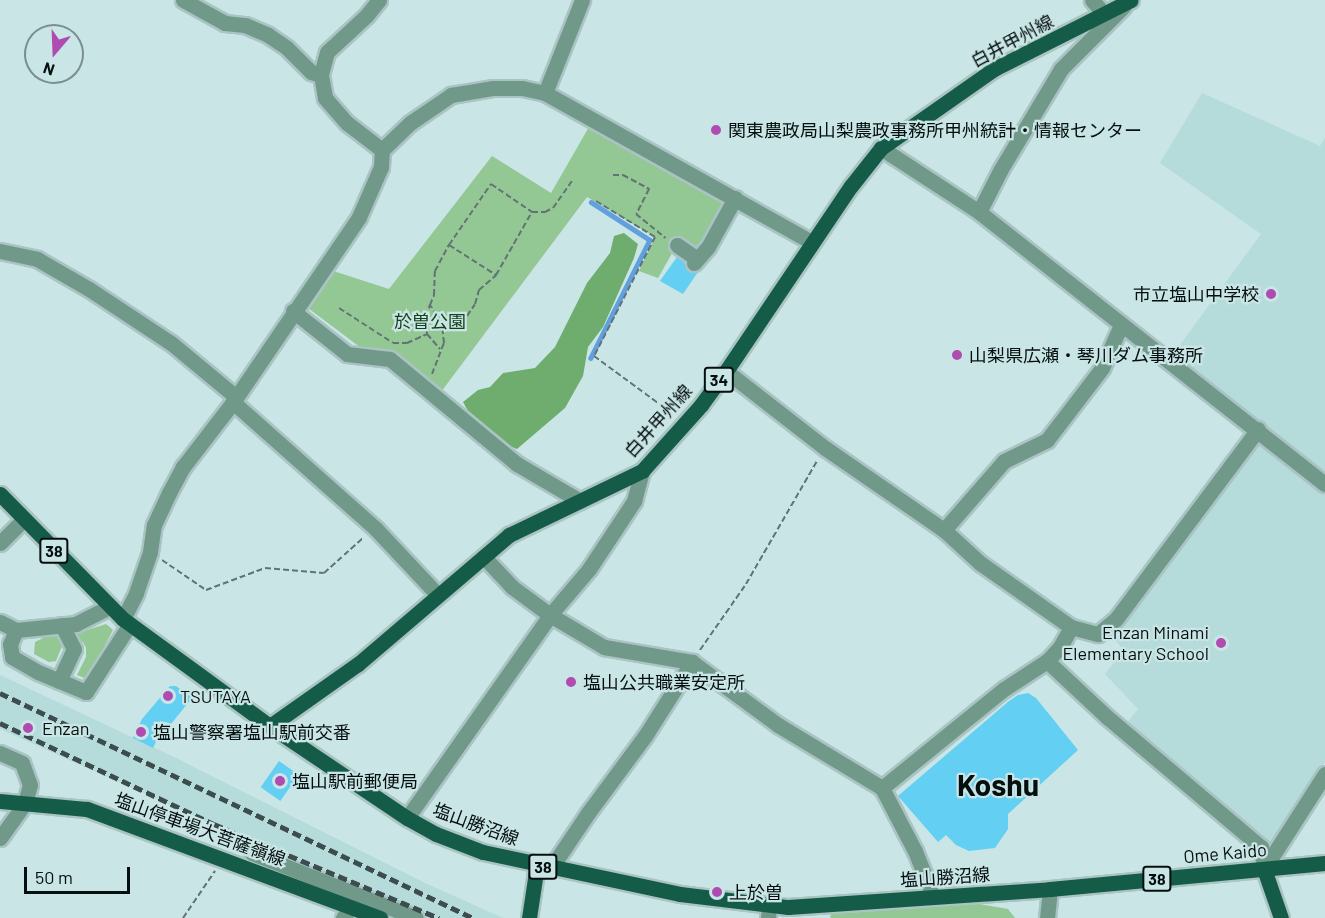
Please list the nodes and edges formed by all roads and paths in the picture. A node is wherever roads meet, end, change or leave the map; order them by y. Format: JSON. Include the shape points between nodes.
{"nodes":[{"id":1,"x":183,"y":0,"type":"edge"},
{"id":2,"x":378,"y":0,"type":"edge"},
{"id":3,"x":582,"y":0,"type":"edge"},
{"id":4,"x":1092,"y":0,"type":"edge"},
{"id":5,"x":1131,"y":0,"type":"edge"},
{"id":6,"x":1104,"y":14,"type":"junction"},
{"id":7,"x":321,"y":75,"type":"junction"},
{"id":8,"x":545,"y":93,"type":"junction"},
{"id":9,"x":881,"y":148,"type":"junction"},
{"id":10,"x":382,"y":150,"type":"junction"},
{"id":11,"x":614,"y":175,"type":"dead end"},
{"id":12,"x":572,"y":181,"type":"dead end"},
{"id":13,"x":735,"y":198,"type":"junction"},
{"id":14,"x":596,"y":201,"type":"dead end"},
{"id":15,"x":532,"y":212,"type":"junction"},
{"id":16,"x":979,"y":212,"type":"junction"},
{"id":17,"x":812,"y":242,"type":"junction"},
{"id":18,"x":449,"y":245,"type":"junction"},
{"id":19,"x":677,"y":245,"type":"joint"},
{"id":20,"x":0,"y":251,"type":"edge"},
{"id":21,"x":496,"y":275,"type":"junction"},
{"id":22,"x":430,"y":305,"type":"junction"},
{"id":23,"x":339,"y":308,"type":"dead end"},
{"id":24,"x":293,"y":311,"type":"junction"},
{"id":25,"x":442,"y":323,"type":"junction"},
{"id":26,"x":1121,"y":325,"type":"junction"},
{"id":27,"x":427,"y":334,"type":"junction"},
{"id":28,"x":440,"y":350,"type":"junction"},
{"id":29,"x":726,"y":371,"type":"junction"},
{"id":30,"x":423,"y":386,"type":"junction"},
{"id":31,"x":235,"y":399,"type":"junction"},
{"id":32,"x":685,"y":423,"type":"junction"},
{"id":33,"x":1258,"y":429,"type":"junction"},
{"id":34,"x":825,"y":448,"type":"junction"},
{"id":35,"x":642,"y":471,"type":"junction"},
{"id":36,"x":1325,"y":484,"type":"edge"},
{"id":37,"x":0,"y":494,"type":"edge"},
{"id":38,"x":580,"y":501,"type":"junction"},
{"id":39,"x":24,"y":519,"type":"junction"},
{"id":40,"x":375,"y":528,"type":"junction"},
{"id":41,"x":944,"y":530,"type":"junction"},
{"id":42,"x":0,"y":543,"type":"edge"},
{"id":43,"x":150,"y":552,"type":"junction"},
{"id":44,"x":484,"y":557,"type":"junction"},
{"id":45,"x":438,"y":595,"type":"junction"},
{"id":46,"x":109,"y":607,"type":"junction"},
{"id":47,"x":550,"y":615,"type":"junction"},
{"id":48,"x":127,"y":621,"type":"junction"},
{"id":49,"x":0,"y":622,"type":"edge"},
{"id":50,"x":62,"y":625,"type":"junction"},
{"id":51,"x":1071,"y":627,"type":"junction"},
{"id":52,"x":15,"y":630,"type":"junction"},
{"id":53,"x":1047,"y":661,"type":"junction"},
{"id":54,"x":692,"y":662,"type":"junction"},
{"id":55,"x":59,"y":681,"type":"junction"},
{"id":56,"x":270,"y":726,"type":"junction"},
{"id":57,"x":0,"y":753,"type":"edge"},
{"id":58,"x":1325,"y":774,"type":"edge"},
{"id":59,"x":882,"y":788,"type":"junction"},
{"id":60,"x":0,"y":801,"type":"edge"},
{"id":61,"x":25,"y":802,"type":"junction"},
{"id":62,"x":407,"y":818,"type":"junction"},
{"id":63,"x":0,"y":838,"type":"edge"},
{"id":64,"x":252,"y":853,"type":"dead end"},
{"id":65,"x":224,"y":858,"type":"junction"},
{"id":66,"x":1325,"y":863,"type":"edge"},
{"id":67,"x":544,"y":867,"type":"junction"},
{"id":68,"x":1264,"y":870,"type":"junction"},
{"id":69,"x":1050,"y":889,"type":"junction"},
{"id":70,"x":933,"y":896,"type":"junction"},
{"id":71,"x":347,"y":912,"type":"edge"},
{"id":72,"x":769,"y":912,"type":"edge"},
{"id":73,"x":183,"y":918,"type":"edge"},
{"id":74,"x":380,"y":918,"type":"edge"},
{"id":75,"x":416,"y":918,"type":"edge"},
{"id":76,"x":529,"y":918,"type":"edge"},
{"id":77,"x":1047,"y":918,"type":"edge"},
{"id":78,"x":1281,"y":918,"type":"edge"}],
"edges":[{"from":1,"to":7,"type":"street","via":[[225,23],[245,25],[268,35],[312,72]]},
{"from":2,"to":7,"type":"street","via":[[327,52]]},
{"from":3,"to":8,"type":"street"},
{"from":4,"to":6,"type":"street"},
{"from":5,"to":6,"type":"main road","name":"白井甲州線","number":"34"},
{"from":5,"to":16,"type":"street","via":[[1061,69]]},
{"from":6,"to":9,"type":"main road","name":"白井甲州線","number":"34","via":[[994,69]]},
{"from":7,"to":10,"type":"street","via":[[325,98],[347,123]]},
{"from":8,"to":10,"type":"street","via":[[493,88],[451,95],[410,123]]},
{"from":8,"to":13,"type":"street"},
{"from":9,"to":16,"type":"street"},
{"from":9,"to":17,"type":"main road","name":"白井甲州線","number":"34"},
{"from":10,"to":24,"type":"street","via":[[381,167],[359,217]]},
{"from":11,"to":19,"type":"path","via":[[623,175],[649,189],[636,214]]},
{"from":12,"to":15,"type":"path","via":[[553,208]]},
{"from":13,"to":17,"type":"street"},
{"from":13,"to":19,"type":"street","via":[[708,247],[695,261]]},
{"from":14,"to":32,"type":"path","via":[[655,237],[594,356]]},
{"from":15,"to":18,"type":"path","via":[[491,184]]},
{"from":15,"to":21,"type":"path"},
{"from":16,"to":26,"type":"street"},
{"from":17,"to":29,"type":"main road","name":"白井甲州線","number":"34"},
{"from":18,"to":21,"type":"path"},
{"from":18,"to":22,"type":"path","via":[[435,271]]},
{"from":20,"to":31,"type":"street","via":[[38,260],[89,289],[171,343]]},
{"from":21,"to":25,"type":"path","via":[[479,290],[467,316],[452,315]]},
{"from":22,"to":25,"type":"path"},
{"from":22,"to":27,"type":"path"},
{"from":23,"to":27,"type":"path","via":[[393,343],[407,343]]},
{"from":24,"to":30,"type":"street","via":[[347,354],[390,359]]},
{"from":24,"to":31,"type":"street"},
{"from":25,"to":28,"type":"path","via":[[444,343]]},
{"from":26,"to":33,"type":"street"},
{"from":26,"to":41,"type":"street","via":[[1102,368],[1047,440],[1004,461]]},
{"from":27,"to":28,"type":"path"},
{"from":28,"to":30,"type":"path","via":[[436,368]]},
{"from":29,"to":32,"type":"main road","name":"白井甲州線","number":"34"},
{"from":29,"to":34,"type":"street"},
{"from":30,"to":38,"type":"street","via":[[517,464]]},
{"from":31,"to":40,"type":"street"},
{"from":31,"to":43,"type":"street","via":[[183,467],[154,525]]},
{"from":32,"to":35,"type":"main road","name":"白井甲州線","number":"34"},
{"from":33,"to":36,"type":"street"},
{"from":33,"to":51,"type":"street","via":[[1116,619],[1098,634]]},
{"from":34,"to":41,"type":"street"},
{"from":34,"to":54,"type":"path","via":[[746,584]]},
{"from":35,"to":38,"type":"main road","name":"白井甲州線","number":"34"},
{"from":35,"to":47,"type":"street","via":[[634,501],[590,569]]},
{"from":37,"to":39,"type":"main road","name":"塩山勝沼線","number":"38"},
{"from":38,"to":44,"type":"main road","name":"白井甲州線","number":"34","via":[[509,535]]},
{"from":39,"to":42,"type":"street"},
{"from":39,"to":46,"type":"main road","name":"塩山勝沼線","number":"38"},
{"from":40,"to":43,"type":"path","via":[[324,573],[265,568],[206,590]]},
{"from":40,"to":45,"type":"street"},
{"from":41,"to":51,"type":"street","via":[[980,564]]},
{"from":43,"to":48,"type":"street"},
{"from":44,"to":45,"type":"main road","name":"白井甲州線","number":"34"},
{"from":44,"to":47,"type":"street","via":[[512,587]]},
{"from":45,"to":56,"type":"main road","name":"白井甲州線","number":"34","via":[[358,664]]},
{"from":46,"to":48,"type":"main road","name":"塩山勝沼線","number":"38"},
{"from":46,"to":50,"type":"street","via":[[76,624]]},
{"from":47,"to":54,"type":"street","via":[[604,647]]},
{"from":47,"to":62,"type":"street"},
{"from":48,"to":55,"type":"street","via":[[86,692]]},
{"from":48,"to":56,"type":"main road","name":"塩山勝沼線","number":"38"},
{"from":49,"to":52,"type":"street"},
{"from":50,"to":52,"type":"street"},
{"from":50,"to":55,"type":"street","via":[[74,649]]},
{"from":51,"to":53,"type":"street"},
{"from":52,"to":55,"type":"street","via":[[10,644],[12,657]]},
{"from":53,"to":59,"type":"street","via":[[1004,689]]},
{"from":53,"to":68,"type":"street","via":[[1261,848]]},
{"from":54,"to":59,"type":"street","via":[[778,725]]},
{"from":54,"to":67,"type":"street","via":[[645,736]]},
{"from":56,"to":62,"type":"main road","name":"塩山勝沼線","number":"38"},
{"from":57,"to":61,"type":"street","via":[[22,764],[30,785]]},
{"from":58,"to":68,"type":"street"},
{"from":59,"to":70,"type":"street"},
{"from":60,"to":61,"type":"main road","name":"塩山停車場大菩薩嶺線"},
{"from":61,"to":63,"type":"street"},
{"from":61,"to":65,"type":"main road","name":"塩山停車場大菩薩嶺線","via":[[87,809]]},
{"from":62,"to":67,"type":"main road","name":"塩山勝沼線","number":"38","via":[[483,852]]},
{"from":64,"to":75,"type":"street"},
{"from":65,"to":71,"type":"main road","name":"塩山停車場大菩薩嶺線"},
{"from":65,"to":73,"type":"path"},
{"from":66,"to":68,"type":"main road","name":"Ome Kaido"},
{"from":67,"to":72,"type":"main road","name":"塩山勝沼線","number":"38"},
{"from":67,"to":76,"type":"main road"},
{"from":68,"to":69,"type":"main road","name":"Ome Kaido","number":"38"},
{"from":68,"to":78,"type":"main road"},
{"from":69,"to":70,"type":"main road","name":"塩山勝沼線","number":"38"},
{"from":69,"to":77,"type":"street"},
{"from":70,"to":72,"type":"main road","name":"塩山勝沼線","number":"38"},
{"from":71,"to":74,"type":"main road","name":"塩山停車場大菩薩嶺線"}]}
